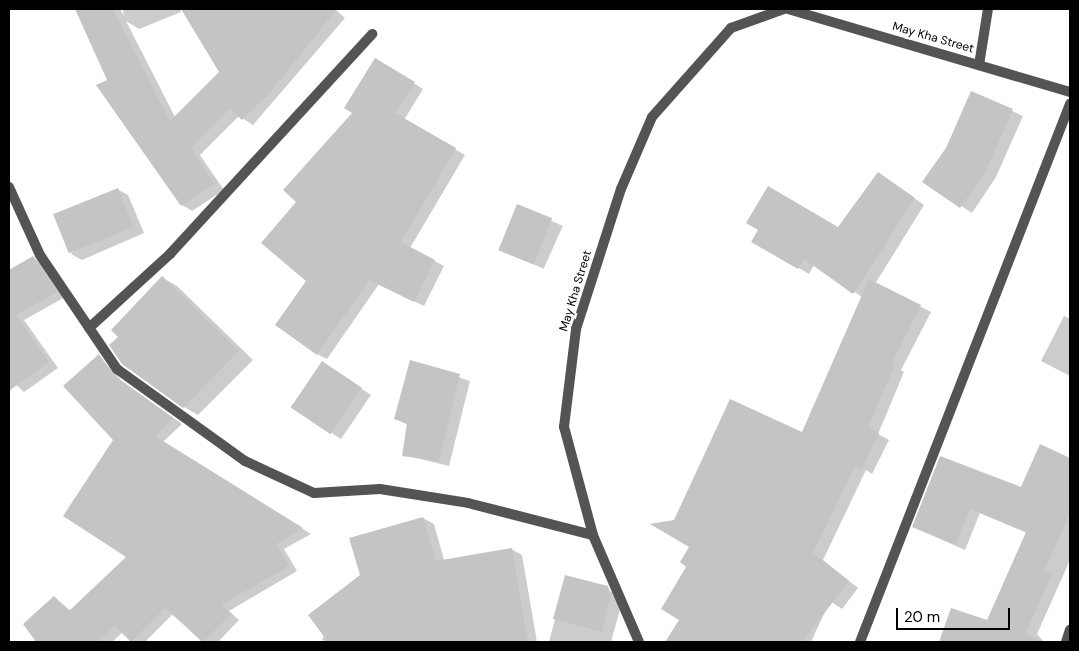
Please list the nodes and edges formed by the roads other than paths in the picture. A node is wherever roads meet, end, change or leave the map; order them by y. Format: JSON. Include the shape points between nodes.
{"nodes":[{"id":1,"x":784,"y":9,"type":"edge"},
{"id":2,"x":788,"y":9,"type":"edge"},
{"id":3,"x":988,"y":9,"type":"edge"},
{"id":4,"x":372,"y":34,"type":"dead end"},
{"id":5,"x":979,"y":65,"type":"junction"},
{"id":6,"x":1070,"y":92,"type":"edge"},
{"id":7,"x":1070,"y":104,"type":"edge"},
{"id":8,"x":9,"y":187,"type":"edge"},
{"id":9,"x":89,"y":328,"type":"junction"},
{"id":10,"x":593,"y":535,"type":"junction"},
{"id":11,"x":1070,"y":630,"type":"edge"},
{"id":12,"x":639,"y":642,"type":"edge"},
{"id":13,"x":860,"y":642,"type":"edge"},
{"id":14,"x":1066,"y":642,"type":"edge"}],
"edges":[{"from":1,"to":10,"type":"street","name":"May Kha Street","via":[[732,28],[652,117],[621,189],[576,329],[564,428]]},
{"from":2,"to":5,"type":"street","name":"May Kha Street"},
{"from":3,"to":5,"type":"street"},
{"from":4,"to":9,"type":"street","via":[[170,254]]},
{"from":5,"to":6,"type":"street","name":"May Kha Street"},
{"from":7,"to":13,"type":"street"},
{"from":8,"to":9,"type":"street","via":[[40,255]]},
{"from":9,"to":10,"type":"street","via":[[117,369],[245,461],[314,493],[380,489],[468,503]]},
{"from":10,"to":12,"type":"street","name":"May Kha Street"},
{"from":11,"to":14,"type":"street"}]}
